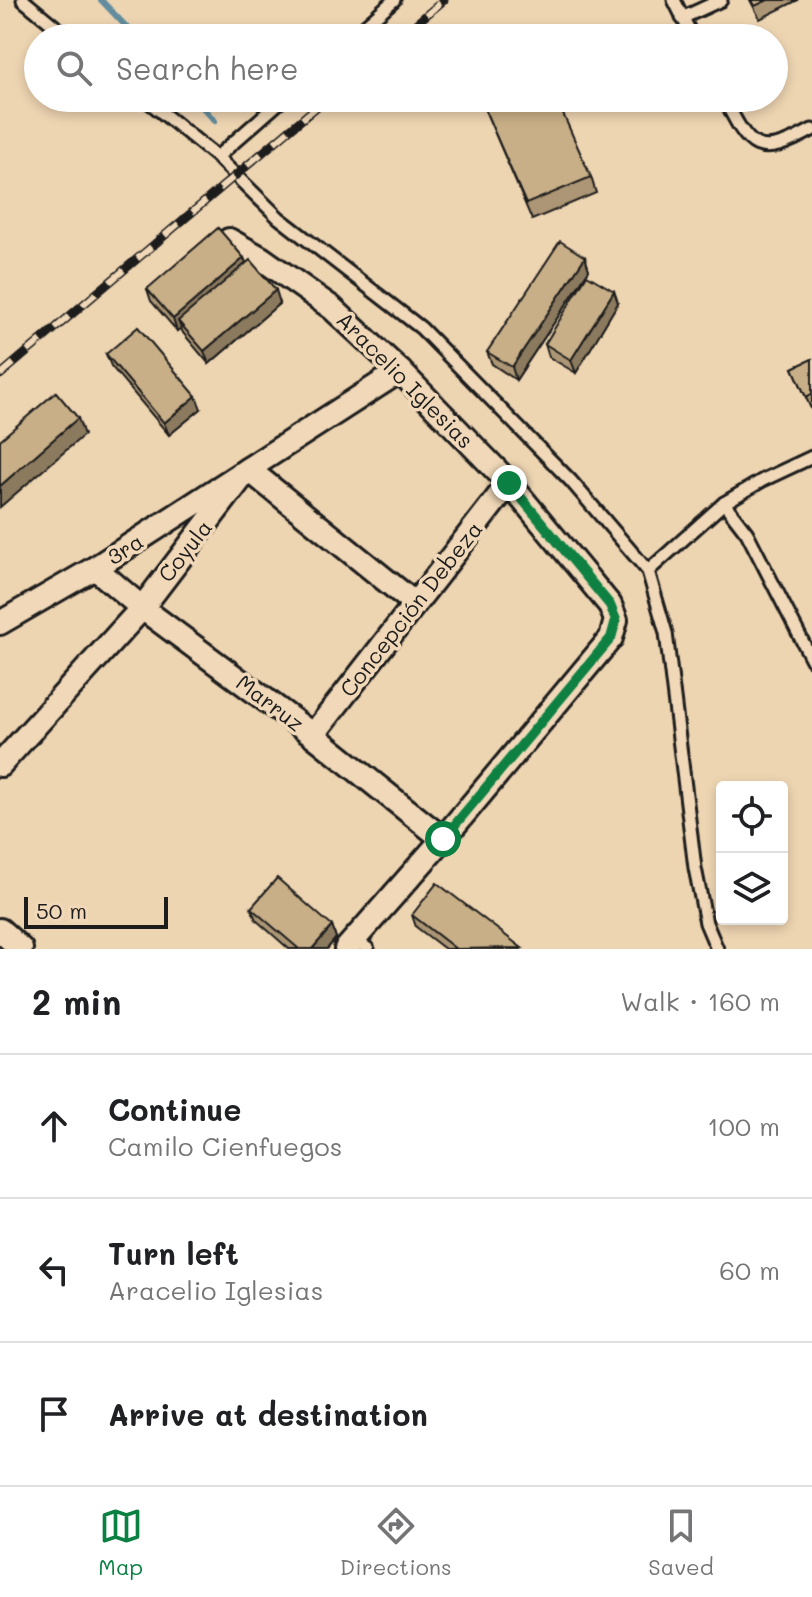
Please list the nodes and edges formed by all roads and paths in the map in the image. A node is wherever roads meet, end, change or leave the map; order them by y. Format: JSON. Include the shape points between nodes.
{"nodes":[{"id":1,"x":23,"y":0,"type":"edge"},
{"id":2,"x":394,"y":0,"type":"edge"},
{"id":3,"x":674,"y":0,"type":"edge"},
{"id":4,"x":721,"y":0,"type":"edge"},
{"id":5,"x":682,"y":18,"type":"junction"},
{"id":6,"x":52,"y":24,"type":"edge"},
{"id":7,"x":367,"y":24,"type":"edge"},
{"id":8,"x":685,"y":24,"type":"edge"},
{"id":9,"x":161,"y":112,"type":"edge"},
{"id":10,"x":268,"y":112,"type":"edge"},
{"id":11,"x":731,"y":112,"type":"edge"},
{"id":12,"x":812,"y":130,"type":"edge"},
{"id":13,"x":217,"y":157,"type":"junction"},
{"id":14,"x":229,"y":240,"type":"edge"},
{"id":15,"x":400,"y":371,"type":"junction"},
{"id":16,"x":812,"y":457,"type":"edge"},
{"id":17,"x":248,"y":469,"type":"junction"},
{"id":18,"x":509,"y":483,"type":"junction"},
{"id":19,"x":724,"y":503,"type":"junction"},
{"id":20,"x":95,"y":568,"type":"junction"},
{"id":21,"x":648,"y":571,"type":"junction"},
{"id":22,"x":414,"y":603,"type":"junction"},
{"id":23,"x":142,"y":608,"type":"junction"},
{"id":24,"x":0,"y":623,"type":"edge"},
{"id":25,"x":812,"y":660,"type":"edge"},
{"id":26,"x":313,"y":735,"type":"junction"},
{"id":27,"x":0,"y":765,"type":"edge"},
{"id":28,"x":443,"y":839,"type":"junction"},
{"id":29,"x":0,"y":930,"type":"edge"},
{"id":30,"x":356,"y":946,"type":"edge"},
{"id":31,"x":21,"y":949,"type":"edge"},
{"id":32,"x":717,"y":949,"type":"edge"}],
"edges":[{"from":1,"to":6,"type":"lane"},
{"from":2,"to":7,"type":"lane"},
{"from":3,"to":5,"type":"lane"},
{"from":4,"to":5,"type":"lane"},
{"from":5,"to":8,"type":"lane"},
{"from":9,"to":13,"type":"lane"},
{"from":10,"to":13,"type":"lane"},
{"from":11,"to":12,"type":"lane","via":[[741,132],[762,148],[777,147]]},
{"from":13,"to":21,"type":"lane","via":[[279,218],[421,328],[571,481]]},
{"from":14,"to":15,"type":"street","name":"Aracelio Iglesias","via":[[332,308]]},
{"from":15,"to":17,"type":"street","name":"Coyula"},
{"from":15,"to":18,"type":"street","name":"Aracelio Iglesias"},
{"from":16,"to":19,"type":"lane"},
{"from":17,"to":20,"type":"street","name":"3ra"},
{"from":17,"to":22,"type":"street"},
{"from":17,"to":23,"type":"street","name":"Coyula"},
{"from":18,"to":22,"type":"street","name":"Concepción Debeza"},
{"from":18,"to":28,"type":"street","name":"Aracelio Iglesias","via":[[610,605],[616,620],[611,638]]},
{"from":19,"to":21,"type":"lane"},
{"from":19,"to":25,"type":"lane","via":[[754,547]]},
{"from":20,"to":23,"type":"street","name":"Marruz"},
{"from":20,"to":24,"type":"street","name":"3ra"},
{"from":21,"to":32,"type":"lane","via":[[666,633],[695,868]]},
{"from":22,"to":26,"type":"street","name":"Concepción Debeza"},
{"from":23,"to":26,"type":"street","name":"Marruz"},
{"from":23,"to":27,"type":"street","name":"Coyula"},
{"from":26,"to":28,"type":"street","name":"Marruz"},
{"from":28,"to":30,"type":"street"},
{"from":29,"to":31,"type":"street"}]}
